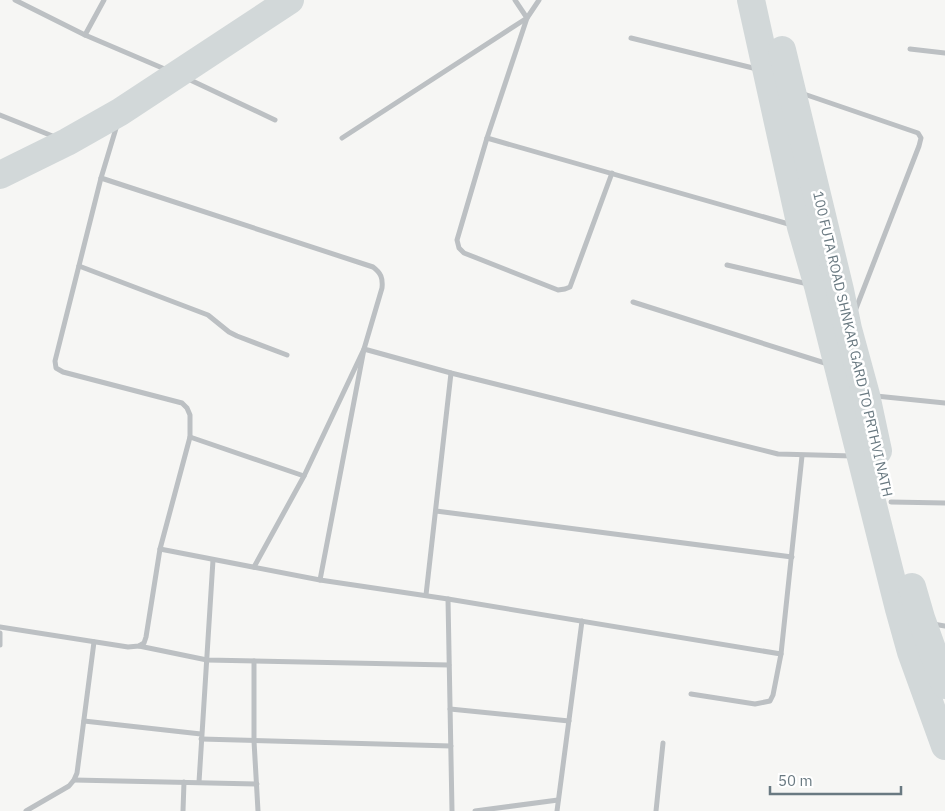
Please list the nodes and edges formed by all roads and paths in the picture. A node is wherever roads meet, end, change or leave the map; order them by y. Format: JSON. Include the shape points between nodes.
{"nodes":[{"id":1,"x":15,"y":0,"type":"edge"},
{"id":2,"x":104,"y":0,"type":"edge"},
{"id":3,"x":288,"y":0,"type":"edge"},
{"id":4,"x":515,"y":0,"type":"edge"},
{"id":5,"x":539,"y":0,"type":"edge"},
{"id":6,"x":751,"y":0,"type":"edge"},
{"id":7,"x":771,"y":0,"type":"edge"},
{"id":8,"x":527,"y":18,"type":"junction"},
{"id":9,"x":85,"y":35,"type":"junction"},
{"id":10,"x":631,"y":38,"type":"dead end"},
{"id":11,"x":910,"y":49,"type":"dead end"},
{"id":12,"x":945,"y":53,"type":"edge"},
{"id":13,"x":768,"y":72,"type":"junction"},
{"id":14,"x":178,"y":74,"type":"junction"},
{"id":15,"x":791,"y":90,"type":"junction"},
{"id":16,"x":120,"y":112,"type":"junction"},
{"id":17,"x":0,"y":115,"type":"edge"},
{"id":18,"x":275,"y":120,"type":"dead end"},
{"id":19,"x":342,"y":138,"type":"dead end"},
{"id":20,"x":487,"y":138,"type":"junction"},
{"id":21,"x":67,"y":142,"type":"junction"},
{"id":22,"x":612,"y":173,"type":"junction"},
{"id":23,"x":0,"y":175,"type":"edge"},
{"id":24,"x":101,"y":178,"type":"junction"},
{"id":25,"x":801,"y":227,"type":"junction"},
{"id":26,"x":727,"y":265,"type":"dead end"},
{"id":27,"x":79,"y":266,"type":"junction"},
{"id":28,"x":818,"y":286,"type":"junction"},
{"id":29,"x":633,"y":302,"type":"dead end"},
{"id":30,"x":848,"y":329,"type":"junction"},
{"id":31,"x":364,"y":349,"type":"junction"},
{"id":32,"x":287,"y":356,"type":"dead end"},
{"id":33,"x":838,"y":367,"type":"junction"},
{"id":34,"x":451,"y":374,"type":"junction"},
{"id":35,"x":866,"y":396,"type":"junction"},
{"id":36,"x":945,"y":403,"type":"edge"},
{"id":37,"x":190,"y":437,"type":"junction"},
{"id":38,"x":802,"y":456,"type":"junction"},
{"id":39,"x":861,"y":456,"type":"junction"},
{"id":40,"x":304,"y":476,"type":"junction"},
{"id":41,"x":891,"y":502,"type":"junction"},
{"id":42,"x":945,"y":503,"type":"edge"},
{"id":43,"x":436,"y":510,"type":"junction"},
{"id":44,"x":160,"y":549,"type":"junction"},
{"id":45,"x":792,"y":557,"type":"junction"},
{"id":46,"x":213,"y":560,"type":"junction"},
{"id":47,"x":254,"y":567,"type":"junction"},
{"id":48,"x":320,"y":580,"type":"junction"},
{"id":49,"x":426,"y":595,"type":"junction"},
{"id":50,"x":448,"y":599,"type":"junction"},
{"id":51,"x":582,"y":621,"type":"junction"},
{"id":52,"x":934,"y":624,"type":"edge"},
{"id":53,"x":0,"y":627,"type":"edge"},
{"id":54,"x":0,"y":633,"type":"edge"},
{"id":55,"x":94,"y":642,"type":"junction"},
{"id":56,"x":0,"y":645,"type":"edge"},
{"id":57,"x":139,"y":646,"type":"junction"},
{"id":58,"x":781,"y":654,"type":"junction"},
{"id":59,"x":206,"y":660,"type":"junction"},
{"id":60,"x":254,"y":661,"type":"junction"},
{"id":61,"x":449,"y":665,"type":"junction"},
{"id":62,"x":945,"y":685,"type":"edge"},
{"id":63,"x":691,"y":694,"type":"dead end"},
{"id":64,"x":450,"y":709,"type":"junction"},
{"id":65,"x":84,"y":721,"type":"junction"},
{"id":66,"x":569,"y":721,"type":"junction"},
{"id":67,"x":201,"y":737,"type":"junction"},
{"id":68,"x":254,"y":741,"type":"junction"},
{"id":69,"x":663,"y":743,"type":"dead end"},
{"id":70,"x":451,"y":746,"type":"junction"},
{"id":71,"x":945,"y":746,"type":"edge"},
{"id":72,"x":74,"y":780,"type":"junction"},
{"id":73,"x":184,"y":782,"type":"junction"},
{"id":74,"x":199,"y":782,"type":"junction"},
{"id":75,"x":257,"y":784,"type":"junction"},
{"id":76,"x":558,"y":800,"type":"junction"},
{"id":77,"x":26,"y":811,"type":"edge"},
{"id":78,"x":183,"y":811,"type":"edge"},
{"id":79,"x":258,"y":811,"type":"edge"},
{"id":80,"x":452,"y":811,"type":"edge"},
{"id":81,"x":475,"y":811,"type":"edge"},
{"id":82,"x":557,"y":811,"type":"edge"},
{"id":83,"x":656,"y":811,"type":"edge"}],
"edges":[{"from":1,"to":9,"type":"street"},
{"from":2,"to":9,"type":"street"},
{"from":3,"to":14,"type":"street"},
{"from":4,"to":8,"type":"street"},
{"from":5,"to":8,"type":"street"},
{"from":6,"to":13,"type":"street"},
{"from":7,"to":15,"type":"street","name":"100 FUTA ROAD SHNKAR GARD TO PRTHVI NATH"},
{"from":8,"to":19,"type":"street"},
{"from":8,"to":20,"type":"street"},
{"from":9,"to":14,"type":"street"},
{"from":10,"to":13,"type":"street"},
{"from":11,"to":12,"type":"street"},
{"from":13,"to":25,"type":"street"},
{"from":14,"to":16,"type":"street"},
{"from":14,"to":18,"type":"street"},
{"from":15,"to":30,"type":"street","name":"100 FUTA ROAD SHNKAR GARD TO PRTHVI NATH"},
{"from":15,"to":30,"type":"street","via":[[918,133],[921,138]]},
{"from":16,"to":21,"type":"street"},
{"from":16,"to":24,"type":"street"},
{"from":17,"to":21,"type":"street"},
{"from":20,"to":22,"type":"street"},
{"from":20,"to":22,"type":"street","via":[[457,240],[459,248],[464,253],[558,290],[570,286]]},
{"from":21,"to":23,"type":"street"},
{"from":22,"to":25,"type":"street"},
{"from":24,"to":27,"type":"street"},
{"from":24,"to":31,"type":"street","via":[[373,267],[383,280]]},
{"from":25,"to":28,"type":"street"},
{"from":26,"to":28,"type":"street"},
{"from":27,"to":32,"type":"street","via":[[208,315],[229,332]]},
{"from":27,"to":37,"type":"street","via":[[56,354],[56,368],[182,403],[190,415]]},
{"from":28,"to":33,"type":"street"},
{"from":29,"to":33,"type":"street"},
{"from":30,"to":35,"type":"street","name":"100 FUTA ROAD SHNKAR GARD TO PRTHVI NATH"},
{"from":31,"to":34,"type":"street"},
{"from":31,"to":40,"type":"street"},
{"from":31,"to":48,"type":"street"},
{"from":33,"to":39,"type":"street"},
{"from":34,"to":38,"type":"street","via":[[759,450]]},
{"from":34,"to":43,"type":"street"},
{"from":35,"to":36,"type":"street"},
{"from":35,"to":41,"type":"street","name":"100 FUTA ROAD SHNKAR GARD TO PRTHVI NATH"},
{"from":37,"to":40,"type":"street"},
{"from":37,"to":44,"type":"street"},
{"from":38,"to":39,"type":"street"},
{"from":38,"to":45,"type":"street"},
{"from":39,"to":71,"type":"street","via":[[910,652]]},
{"from":40,"to":47,"type":"street"},
{"from":41,"to":42,"type":"street"},
{"from":41,"to":52,"type":"street","name":"100 FUTA ROAD SHNKAR GARD TO PRTHVI NATH"},
{"from":43,"to":45,"type":"street"},
{"from":43,"to":49,"type":"street"},
{"from":44,"to":46,"type":"street"},
{"from":44,"to":57,"type":"street","via":[[146,637]]},
{"from":45,"to":58,"type":"street"},
{"from":46,"to":47,"type":"street"},
{"from":46,"to":59,"type":"street"},
{"from":47,"to":48,"type":"street"},
{"from":48,"to":49,"type":"street"},
{"from":49,"to":50,"type":"street"},
{"from":50,"to":51,"type":"street"},
{"from":50,"to":61,"type":"street"},
{"from":51,"to":58,"type":"street"},
{"from":51,"to":66,"type":"street"},
{"from":52,"to":62,"type":"street","name":"100 FUTA ROAD SHNKAR GARD TO PRTHVI NATH"},
{"from":53,"to":55,"type":"street"},
{"from":54,"to":56,"type":"street"},
{"from":55,"to":57,"type":"street"},
{"from":55,"to":65,"type":"street"},
{"from":57,"to":59,"type":"street"},
{"from":58,"to":63,"type":"street","via":[[770,701],[755,704]]},
{"from":59,"to":60,"type":"street"},
{"from":59,"to":67,"type":"street"},
{"from":60,"to":61,"type":"street"},
{"from":60,"to":68,"type":"street"},
{"from":61,"to":64,"type":"street"},
{"from":64,"to":66,"type":"street"},
{"from":64,"to":70,"type":"street"},
{"from":65,"to":67,"type":"street"},
{"from":65,"to":72,"type":"street"},
{"from":66,"to":76,"type":"street"},
{"from":67,"to":68,"type":"street"},
{"from":67,"to":74,"type":"street"},
{"from":68,"to":70,"type":"street"},
{"from":68,"to":75,"type":"street"},
{"from":69,"to":83,"type":"street"},
{"from":70,"to":80,"type":"street"},
{"from":72,"to":73,"type":"street"},
{"from":72,"to":77,"type":"street"},
{"from":73,"to":74,"type":"street"},
{"from":73,"to":78,"type":"street"},
{"from":74,"to":75,"type":"street"},
{"from":75,"to":79,"type":"street"},
{"from":76,"to":81,"type":"street"},
{"from":76,"to":82,"type":"street"}]}
